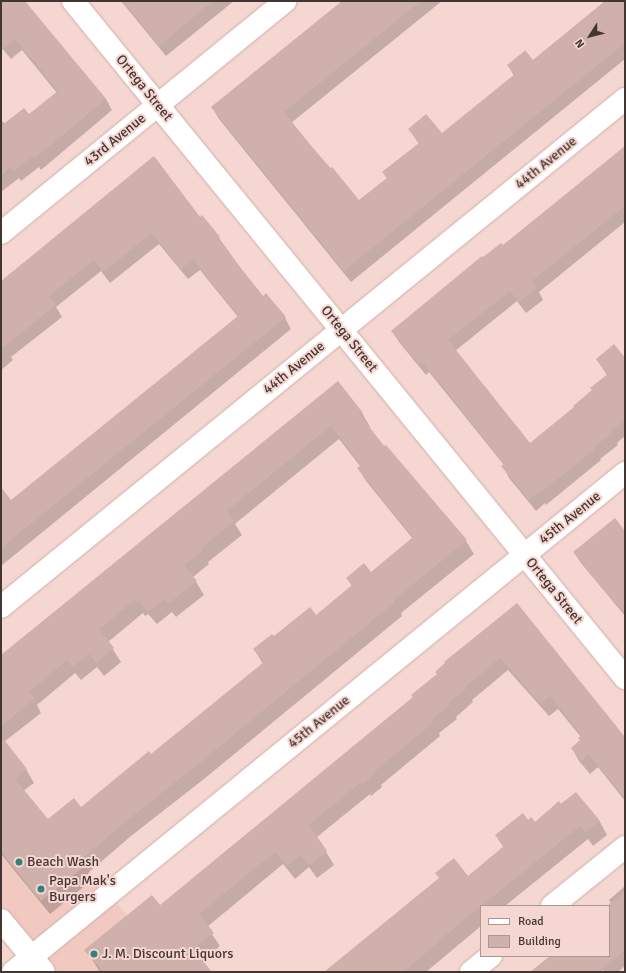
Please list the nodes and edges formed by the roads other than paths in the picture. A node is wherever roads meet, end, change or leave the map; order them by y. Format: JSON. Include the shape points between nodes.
{"nodes":[{"id":1,"x":73,"y":1,"type":"edge"},
{"id":2,"x":285,"y":1,"type":"edge"},
{"id":3,"x":625,"y":99,"type":"edge"},
{"id":4,"x":158,"y":105,"type":"junction"},
{"id":5,"x":1,"y":233,"type":"edge"},
{"id":6,"x":341,"y":330,"type":"junction"},
{"id":7,"x":625,"y":473,"type":"edge"},
{"id":8,"x":524,"y":555,"type":"junction"},
{"id":9,"x":1,"y":607,"type":"edge"},
{"id":10,"x":625,"y":678,"type":"edge"},
{"id":11,"x":625,"y":847,"type":"edge"},
{"id":12,"x":553,"y":905,"type":"edge"},
{"id":13,"x":1,"y":920,"type":"edge"},
{"id":14,"x":490,"y":957,"type":"edge"},
{"id":15,"x":37,"y":964,"type":"edge"},
{"id":16,"x":13,"y":972,"type":"edge"},
{"id":17,"x":471,"y":972,"type":"edge"}],
"edges":[{"from":1,"to":4,"type":"street","name":"Ortega Street"},
{"from":2,"to":4,"type":"street","name":"43rd Avenue"},
{"from":3,"to":6,"type":"street","name":"44th Avenue"},
{"from":4,"to":5,"type":"street","name":"43rd Avenue"},
{"from":4,"to":6,"type":"street","name":"Ortega Street"},
{"from":6,"to":8,"type":"street","name":"Ortega Street"},
{"from":6,"to":9,"type":"street","name":"44th Avenue"},
{"from":7,"to":8,"type":"street","name":"45th Avenue"},
{"from":8,"to":10,"type":"street","name":"Ortega Street"},
{"from":8,"to":15,"type":"street","name":"45th Avenue"},
{"from":11,"to":12,"type":"street"},
{"from":13,"to":15,"type":"street"},
{"from":14,"to":17,"type":"street"},
{"from":15,"to":16,"type":"street","name":"45th Avenue"}]}
